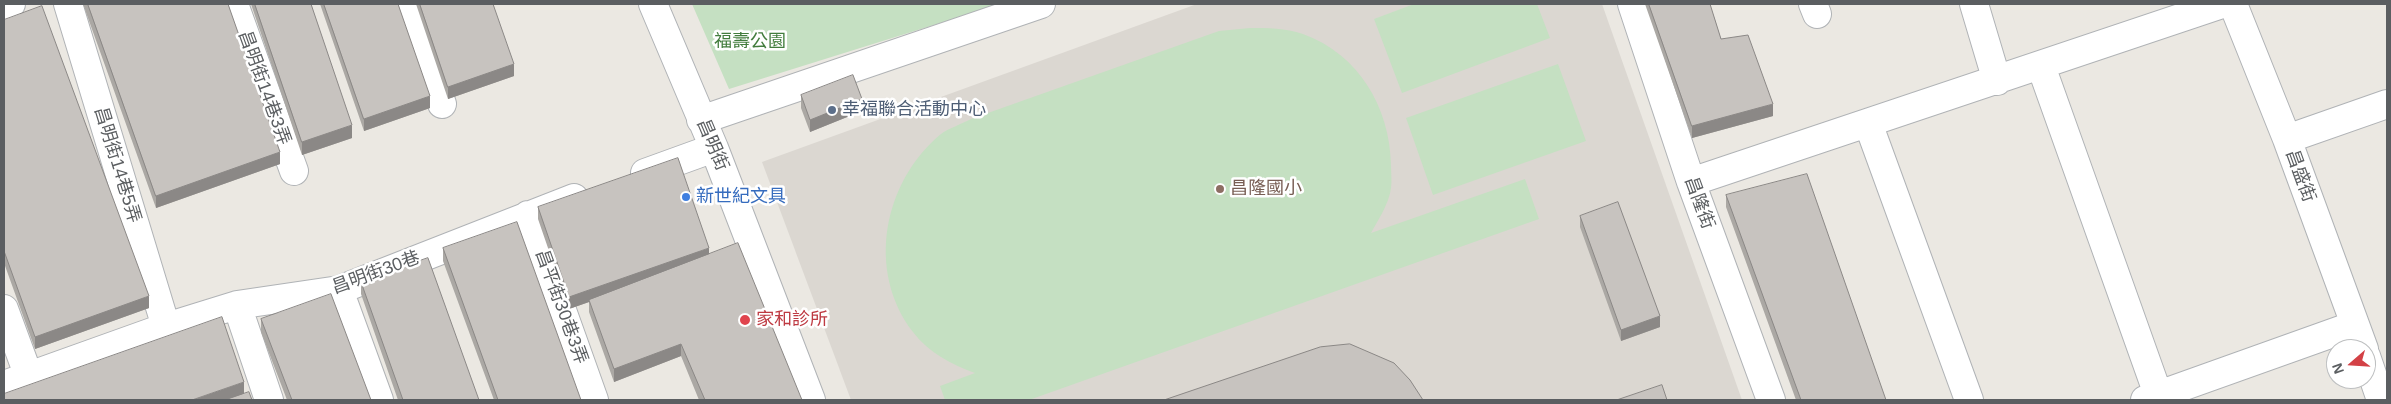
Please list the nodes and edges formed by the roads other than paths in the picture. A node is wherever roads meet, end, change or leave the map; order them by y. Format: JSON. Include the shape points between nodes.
{"nodes":[{"id":1,"x":11,"y":4,"type":"edge"},
{"id":2,"x":68,"y":4,"type":"edge"},
{"id":3,"x":234,"y":4,"type":"edge"},
{"id":4,"x":407,"y":4,"type":"edge"},
{"id":5,"x":653,"y":4,"type":"edge"},
{"id":6,"x":1041,"y":4,"type":"edge"},
{"id":7,"x":1632,"y":4,"type":"edge"},
{"id":8,"x":1974,"y":4,"type":"edge"},
{"id":9,"x":2222,"y":4,"type":"edge"},
{"id":10,"x":2233,"y":4,"type":"edge"},
{"id":11,"x":4,"y":6,"type":"edge"},
{"id":12,"x":2040,"y":66,"type":"junction"},
{"id":13,"x":1997,"y":81,"type":"junction"},
{"id":14,"x":442,"y":104,"type":"dead end"},
{"id":15,"x":2387,"y":104,"type":"edge"},
{"id":16,"x":701,"y":120,"type":"junction"},
{"id":17,"x":1868,"y":123,"type":"junction"},
{"id":18,"x":2286,"y":139,"type":"junction"},
{"id":19,"x":714,"y":148,"type":"junction"},
{"id":20,"x":294,"y":171,"type":"dead end"},
{"id":21,"x":621,"y":181,"type":"edge"},
{"id":22,"x":1690,"y":182,"type":"junction"},
{"id":23,"x":593,"y":191,"type":"edge"},
{"id":24,"x":528,"y":214,"type":"junction"},
{"id":25,"x":338,"y":290,"type":"junction"},
{"id":26,"x":237,"y":306,"type":"junction"},
{"id":27,"x":4,"y":309,"type":"edge"},
{"id":28,"x":166,"y":327,"type":"junction"},
{"id":29,"x":2359,"y":337,"type":"edge"},
{"id":30,"x":16,"y":381,"type":"edge"},
{"id":31,"x":2376,"y":385,"type":"edge"},
{"id":32,"x":2154,"y":399,"type":"edge"},
{"id":33,"x":269,"y":400,"type":"edge"},
{"id":34,"x":379,"y":400,"type":"edge"},
{"id":35,"x":594,"y":400,"type":"edge"},
{"id":36,"x":811,"y":400,"type":"edge"},
{"id":37,"x":1771,"y":400,"type":"edge"},
{"id":38,"x":1970,"y":400,"type":"edge"},
{"id":39,"x":2381,"y":400,"type":"edge"}],
"edges":[{"from":1,"to":11,"type":"street"},
{"from":2,"to":28,"type":"street","name":"昌明街14巷5弄"},
{"from":3,"to":20,"type":"street","name":"昌明街14巷3弄"},
{"from":4,"to":14,"type":"street"},
{"from":5,"to":16,"type":"street","name":"昌明街"},
{"from":6,"to":16,"type":"street"},
{"from":7,"to":22,"type":"street","name":"昌隆街"},
{"from":8,"to":13,"type":"street"},
{"from":9,"to":12,"type":"street"},
{"from":10,"to":18,"type":"street","name":"昌盛街"},
{"from":12,"to":13,"type":"street"},
{"from":12,"to":32,"type":"street"},
{"from":13,"to":17,"type":"street"},
{"from":15,"to":18,"type":"street"},
{"from":16,"to":19,"type":"street","name":"昌明街"},
{"from":17,"to":22,"type":"street"},
{"from":17,"to":38,"type":"street"},
{"from":18,"to":29,"type":"street","name":"昌盛街"},
{"from":19,"to":21,"type":"street"},
{"from":19,"to":36,"type":"street","name":"昌明街"},
{"from":22,"to":37,"type":"street","name":"昌隆街"},
{"from":23,"to":24,"type":"street","name":"昌明街30巷"},
{"from":24,"to":25,"type":"street","name":"昌明街30巷"},
{"from":24,"to":35,"type":"street","name":"昌平街30巷3弄"},
{"from":25,"to":26,"type":"street","name":"昌明街30巷"},
{"from":25,"to":34,"type":"street"},
{"from":26,"to":28,"type":"street","name":"昌明街30巷"},
{"from":26,"to":33,"type":"street"},
{"from":27,"to":30,"type":"street"},
{"from":28,"to":30,"type":"street","name":"昌明街30巷"},
{"from":29,"to":32,"type":"street"},
{"from":31,"to":39,"type":"street"}]}
